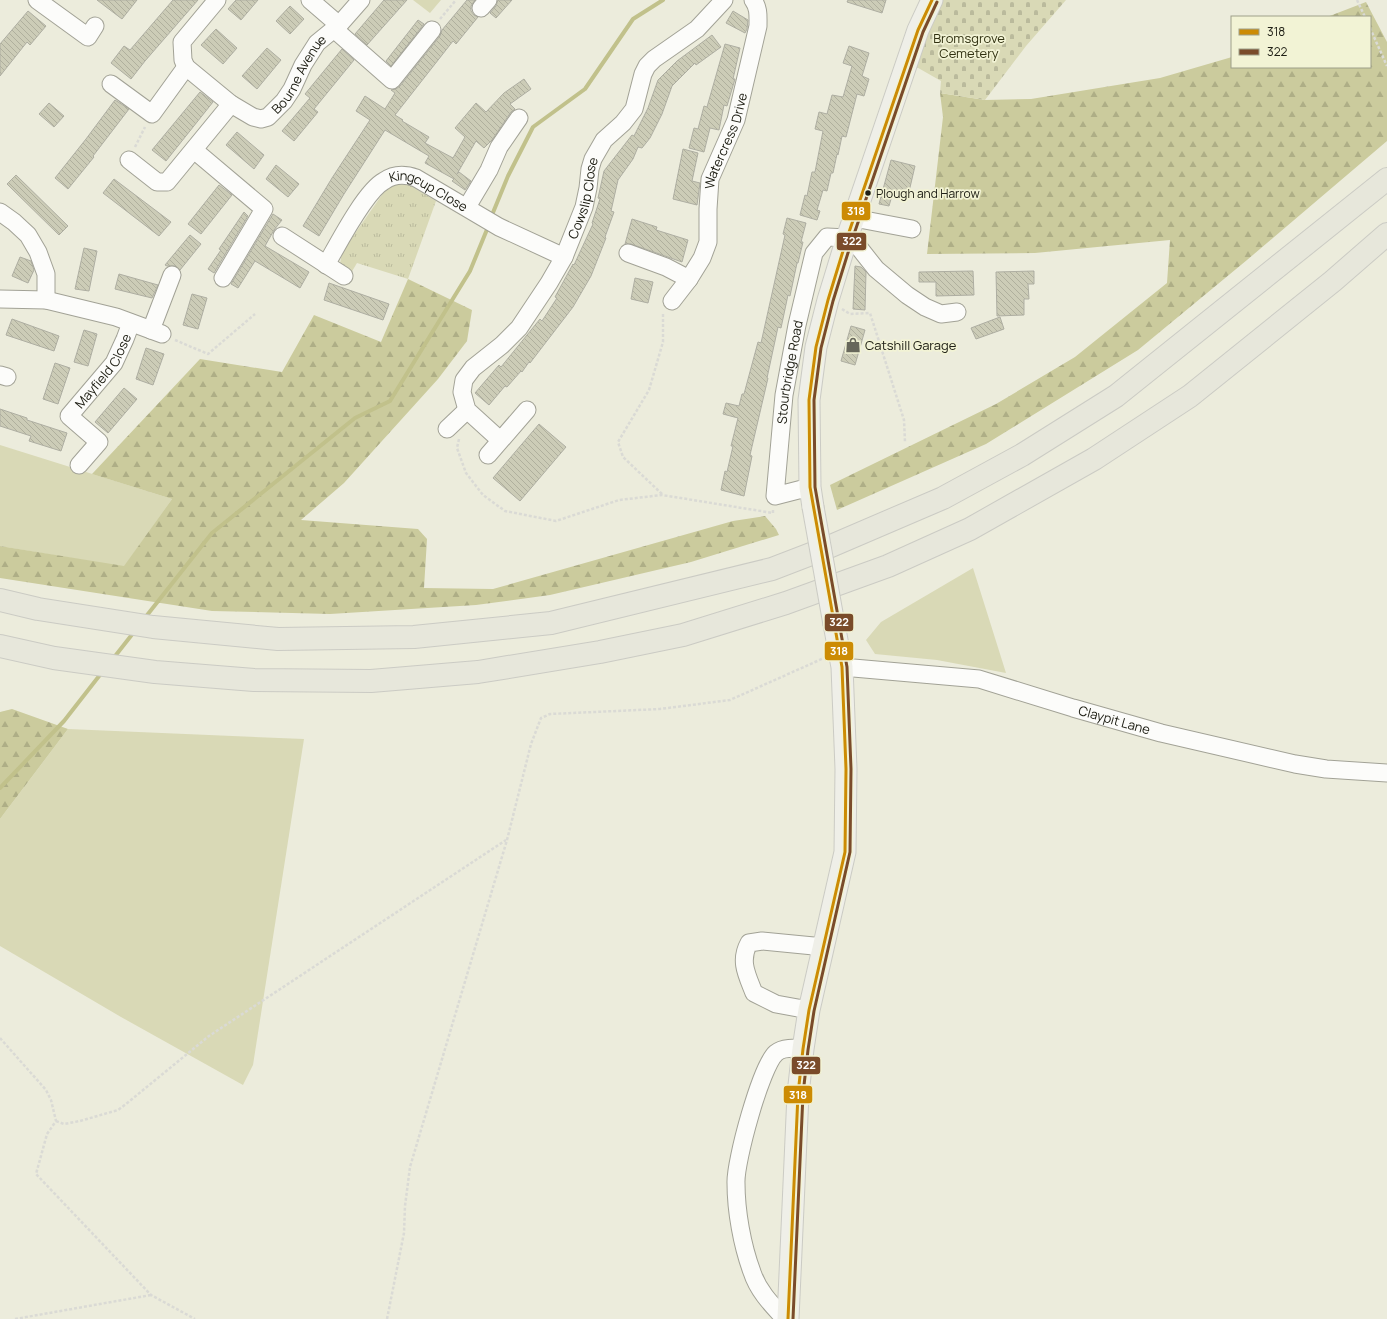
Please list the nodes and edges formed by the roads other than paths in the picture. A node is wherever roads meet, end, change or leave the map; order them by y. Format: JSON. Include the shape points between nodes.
{"nodes":[{"id":1,"x":37,"y":0,"type":"edge"},
{"id":2,"x":217,"y":0,"type":"edge"},
{"id":3,"x":310,"y":0,"type":"edge"},
{"id":4,"x":361,"y":0,"type":"edge"},
{"id":5,"x":724,"y":0,"type":"edge"},
{"id":6,"x":753,"y":0,"type":"edge"},
{"id":7,"x":932,"y":0,"type":"edge"},
{"id":8,"x":95,"y":26,"type":"dead end"},
{"id":9,"x":434,"y":26,"type":"road end"},
{"id":10,"x":336,"y":27,"type":"junction"},
{"id":11,"x":186,"y":67,"type":"junction"},
{"id":12,"x":111,"y":84,"type":"dead end"},
{"id":13,"x":231,"y":104,"type":"junction"},
{"id":14,"x":519,"y":118,"type":"dead end"},
{"id":15,"x":194,"y":150,"type":"junction"},
{"id":16,"x":129,"y":160,"type":"road end"},
{"id":17,"x":1387,"y":179,"type":"edge"},
{"id":18,"x":467,"y":207,"type":"junction"},
{"id":19,"x":0,"y":212,"type":"edge"},
{"id":20,"x":854,"y":218,"type":"junction"},
{"id":21,"x":912,"y":229,"type":"dead end"},
{"id":22,"x":1387,"y":234,"type":"edge"},
{"id":23,"x":282,"y":236,"type":"dead end"},
{"id":24,"x":847,"y":238,"type":"junction"},
{"id":25,"x":628,"y":253,"type":"dead end"},
{"id":26,"x":564,"y":257,"type":"junction"},
{"id":27,"x":326,"y":266,"type":"junction"},
{"id":28,"x":172,"y":275,"type":"dead end"},
{"id":29,"x":344,"y":276,"type":"dead end"},
{"id":30,"x":223,"y":278,"type":"dead end"},
{"id":31,"x":689,"y":279,"type":"junction"},
{"id":32,"x":0,"y":299,"type":"edge"},
{"id":33,"x":46,"y":300,"type":"junction"},
{"id":34,"x":672,"y":301,"type":"road end"},
{"id":35,"x":957,"y":312,"type":"dead end"},
{"id":36,"x":131,"y":323,"type":"junction"},
{"id":37,"x":527,"y":410,"type":"dead end"},
{"id":38,"x":495,"y":436,"type":"junction"},
{"id":39,"x":488,"y":455,"type":"dead end"},
{"id":40,"x":79,"y":465,"type":"dead end"},
{"id":41,"x":812,"y":497,"type":"junction"},
{"id":42,"x":0,"y":600,"type":"edge"},
{"id":43,"x":0,"y":646,"type":"edge"},
{"id":44,"x":840,"y":659,"type":"junction"},
{"id":45,"x":1387,"y":773,"type":"edge"},
{"id":46,"x":824,"y":947,"type":"junction"},
{"id":47,"x":809,"y":1010,"type":"junction"},
{"id":48,"x":803,"y":1048,"type":"junction"},
{"id":49,"x":785,"y":1319,"type":"edge"},
{"id":50,"x":788,"y":1319,"type":"edge"}],
"edges":[{"from":1,"to":8,"type":"street","via":[[88,37]]},
{"from":2,"to":11,"type":"street","via":[[182,42]]},
{"from":3,"to":10,"type":"street"},
{"from":4,"to":10,"type":"street","name":"Bourne Avenue"},
{"from":5,"to":26,"type":"street","name":"Cowslip Close","via":[[697,29],[654,59],[645,70],[634,109],[604,140],[593,159],[584,207]]},
{"from":6,"to":31,"type":"street","name":"Watercress Drive","via":[[758,12],[758,26],[736,120],[710,179],[708,242]]},
{"from":7,"to":20,"type":"main road","name":"Stourbridge Road","via":[[918,30]]},
{"from":9,"to":10,"type":"street","via":[[392,80]]},
{"from":10,"to":13,"type":"street","name":"Bourne Avenue","via":[[317,43],[292,89],[268,117],[253,117]]},
{"from":11,"to":12,"type":"street","via":[[152,114]]},
{"from":11,"to":13,"type":"street","name":"Bourne Avenue"},
{"from":13,"to":15,"type":"street"},
{"from":14,"to":18,"type":"street","via":[[499,147]]},
{"from":15,"to":16,"type":"street","via":[[167,182],[157,182]]},
{"from":15,"to":30,"type":"street","via":[[264,209]]},
{"from":17,"to":42,"type":"highway","via":[[1116,396],[1022,455],[943,498],[772,569],[551,623],[414,637],[278,638],[153,627],[38,609]]},
{"from":18,"to":26,"type":"street","name":"Kingcup Close","via":[[499,226]]},
{"from":18,"to":27,"type":"street","name":"Kingcup Close","via":[[416,178],[403,175],[391,178],[379,184],[368,196]]},
{"from":19,"to":33,"type":"street","via":[[28,235],[38,252],[46,274]]},
{"from":20,"to":21,"type":"street"},
{"from":20,"to":24,"type":"main road","name":"Stourbridge Road"},
{"from":22,"to":43,"type":"highway","via":[[1333,281],[1190,396],[1087,463],[970,529],[888,566],[786,603],[683,635],[478,672],[371,681],[254,680],[156,672],[54,658]]},
{"from":23,"to":27,"type":"street"},
{"from":24,"to":35,"type":"street","via":[[857,245],[880,273],[924,307],[941,314]]},
{"from":24,"to":41,"type":"main road","name":"Stourbridge Road","via":[[816,347],[809,400]]},
{"from":24,"to":41,"type":"street","name":"Stourbridge Road","via":[[827,237],[814,253],[784,396],[775,496]]},
{"from":25,"to":31,"type":"street","via":[[666,267]]},
{"from":26,"to":38,"type":"street","name":"Cowslip Close","via":[[519,328],[472,368],[464,380],[457,419]]},
{"from":27,"to":29,"type":"street"},
{"from":28,"to":36,"type":"street","name":"Mayfield Close","via":[[156,332]]},
{"from":31,"to":34,"type":"street","name":"Watercress Drive"},
{"from":32,"to":33,"type":"street","name":"Mayfield Close"},
{"from":33,"to":36,"type":"street","name":"Mayfield Close"},
{"from":36,"to":40,"type":"street","name":"Mayfield Close","via":[[114,363],[69,416],[99,442]]},
{"from":37,"to":38,"type":"street"},
{"from":38,"to":39,"type":"street"},
{"from":41,"to":44,"type":"main road","name":"Stourbridge Road","bridge":true},
{"from":44,"to":45,"type":"street","name":"Claypit Lane","via":[[980,679],[1161,733],[1280,760],[1326,769]]},
{"from":44,"to":46,"type":"main road","name":"Stourbridge Road","via":[[846,769],[845,852]]},
{"from":46,"to":47,"type":"main road","name":"Stourbridge Road"},
{"from":46,"to":47,"type":"street","via":[[762,941],[749,943],[745,950],[743,961],[754,993],[776,1004]]},
{"from":47,"to":48,"type":"main road","name":"Stourbridge Road"},
{"from":48,"to":49,"type":"street","via":[[782,1050],[776,1054],[767,1069],[743,1141],[736,1181],[741,1226],[752,1273],[763,1295]]},
{"from":48,"to":50,"type":"main road","name":"Stourbridge Road","via":[[798,1094]]}]}
